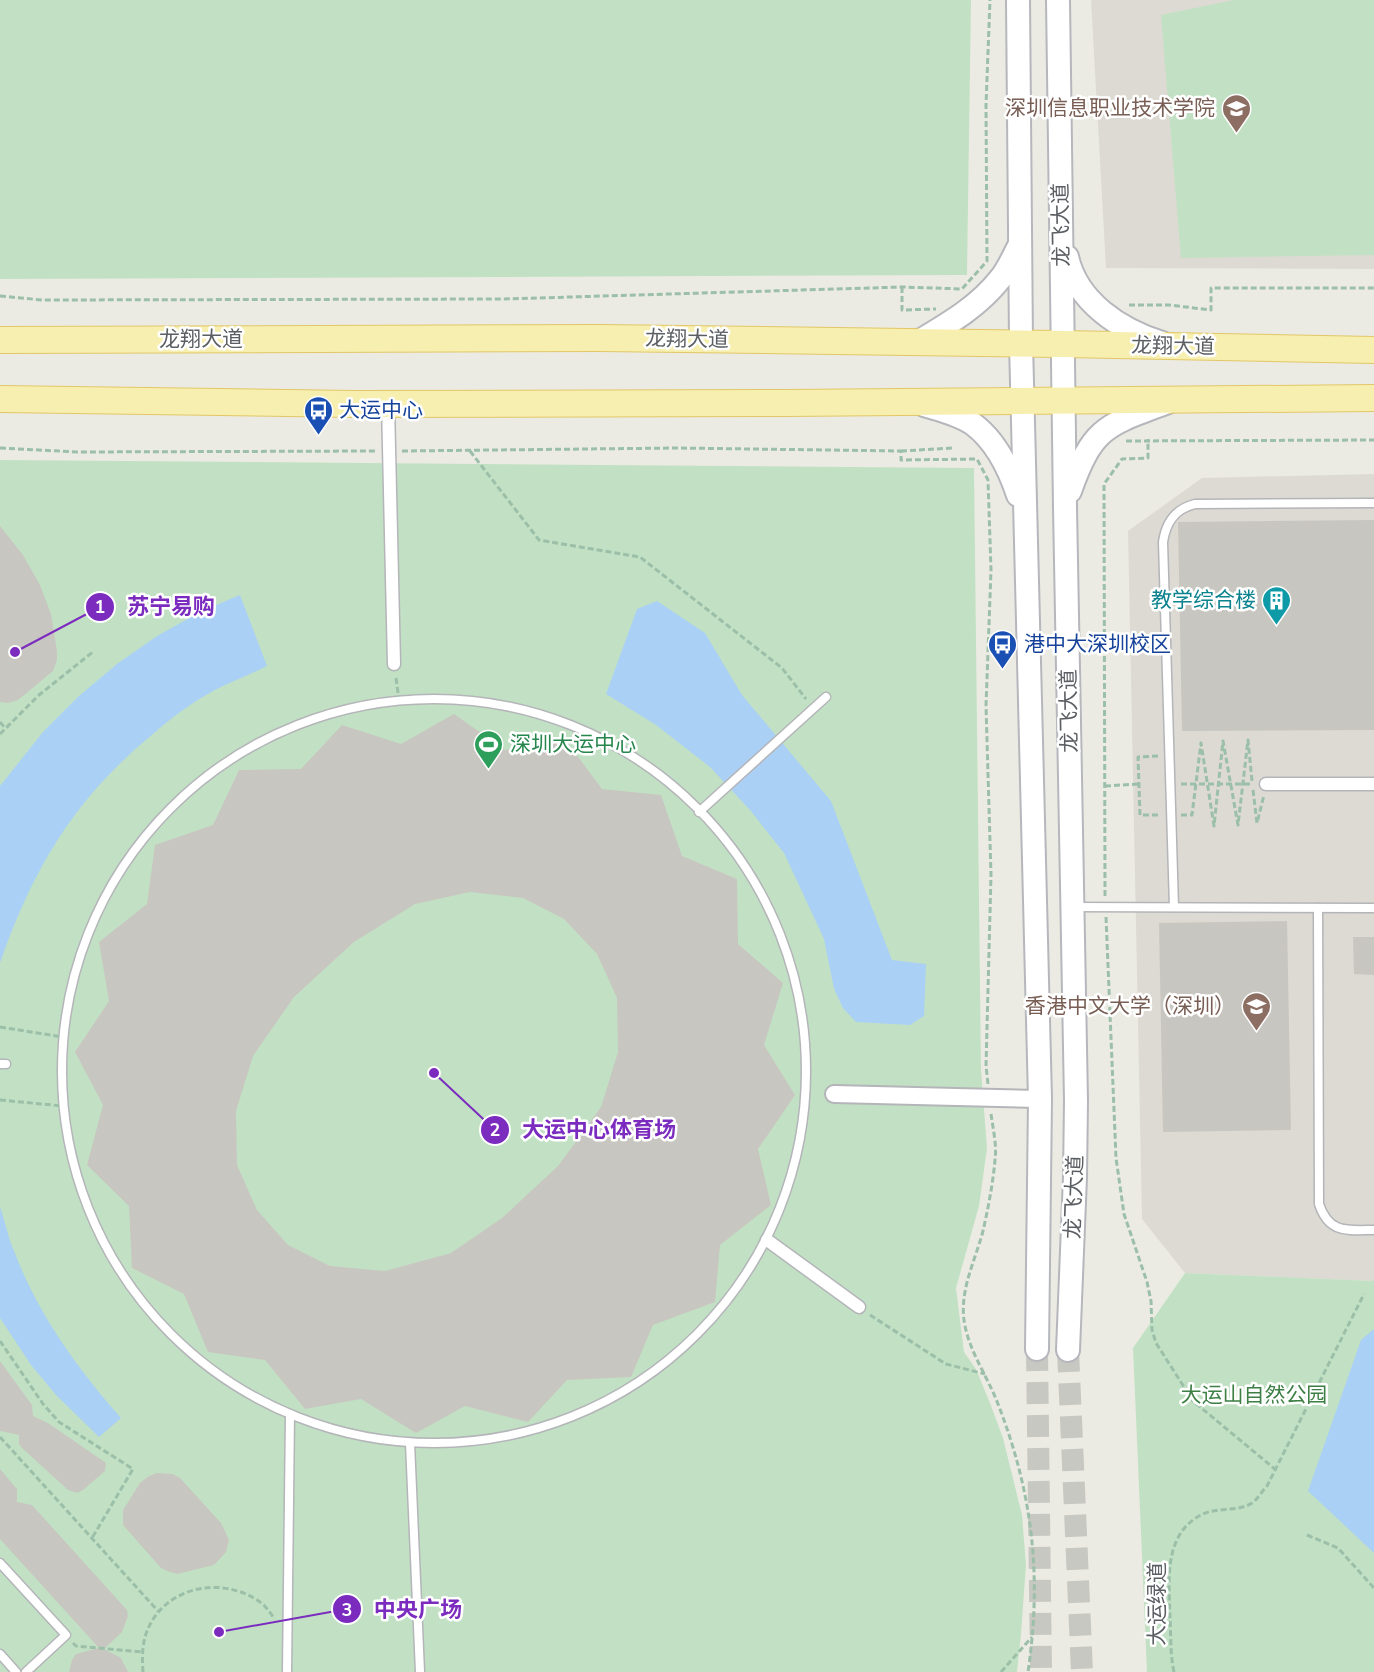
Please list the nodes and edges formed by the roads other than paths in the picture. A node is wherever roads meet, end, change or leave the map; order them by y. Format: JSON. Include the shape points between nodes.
{"nodes":[{"id":1,"x":1017,"y":0,"type":"edge"},
{"id":2,"x":1058,"y":0,"type":"edge"},
{"id":3,"x":1061,"y":234,"type":"junction"},
{"id":4,"x":1020,"y":245,"type":"junction"},
{"id":5,"x":0,"y":340,"type":"edge"},
{"id":6,"x":918,"y":342,"type":"junction"},
{"id":7,"x":1021,"y":343,"type":"junction"},
{"id":8,"x":1064,"y":344,"type":"junction"},
{"id":9,"x":1169,"y":346,"type":"junction"},
{"id":10,"x":1374,"y":350,"type":"edge"},
{"id":11,"x":1374,"y":398,"type":"edge"},
{"id":12,"x":0,"y":399,"type":"edge"},
{"id":13,"x":1176,"y":399,"type":"junction"},
{"id":14,"x":1065,"y":400,"type":"junction"},
{"id":15,"x":1022,"y":401,"type":"junction"},
{"id":16,"x":914,"y":402,"type":"junction"},
{"id":17,"x":388,"y":404,"type":"junction"},
{"id":18,"x":1374,"y":503,"type":"edge"},
{"id":19,"x":1065,"y":507,"type":"junction"},
{"id":20,"x":1025,"y":516,"type":"junction"},
{"id":21,"x":394,"y":664,"type":"road end"},
{"id":22,"x":826,"y":697,"type":"dead end"},
{"id":23,"x":1266,"y":784,"type":"road end"},
{"id":24,"x":1374,"y":784,"type":"edge"},
{"id":25,"x":699,"y":812,"type":"junction"},
{"id":26,"x":1072,"y":907,"type":"junction"},
{"id":27,"x":1174,"y":908,"type":"junction"},
{"id":28,"x":1318,"y":908,"type":"junction"},
{"id":29,"x":1374,"y":908,"type":"edge"},
{"id":30,"x":834,"y":1094,"type":"dead end"},
{"id":31,"x":1040,"y":1099,"type":"junction"},
{"id":32,"x":1374,"y":1230,"type":"edge"},
{"id":33,"x":766,"y":1240,"type":"junction"},
{"id":34,"x":859,"y":1307,"type":"road end"},
{"id":35,"x":1037,"y":1348,"type":"tunnel mouth"},
{"id":36,"x":1068,"y":1350,"type":"tunnel mouth"},
{"id":37,"x":290,"y":1414,"type":"junction"},
{"id":38,"x":410,"y":1443,"type":"junction"},
{"id":39,"x":0,"y":1563,"type":"edge"},
{"id":40,"x":0,"y":1654,"type":"edge"},
{"id":41,"x":16,"y":1672,"type":"edge"},
{"id":42,"x":26,"y":1672,"type":"edge"},
{"id":43,"x":287,"y":1672,"type":"edge"},
{"id":44,"x":420,"y":1672,"type":"edge"}],
"edges":[{"from":1,"to":4,"type":"main road","name":"龙飞大道"},
{"from":2,"to":3,"type":"main road","name":"龙飞大道"},
{"from":3,"to":8,"type":"main road","name":"龙飞大道"},
{"from":3,"to":9,"type":"main road","via":[[1069,267],[1096,306],[1117,324]]},
{"from":4,"to":6,"type":"main road","via":[[1001,278],[982,298]]},
{"from":4,"to":7,"type":"main road","name":"龙飞大道"},
{"from":5,"to":6,"type":"main road","name":"龙翔大道","via":[[612,338]]},
{"from":6,"to":7,"type":"main road","name":"龙翔大道"},
{"from":7,"to":8,"type":"main road","name":"龙翔大道"},
{"from":7,"to":15,"type":"main road","name":"龙飞大道"},
{"from":8,"to":9,"type":"main road","name":"龙翔大道"},
{"from":8,"to":14,"type":"main road","name":"龙飞大道"},
{"from":9,"to":10,"type":"main road","name":"龙翔大道"},
{"from":11,"to":13,"type":"main road"},
{"from":12,"to":17,"type":"main road"},
{"from":13,"to":14,"type":"main road"},
{"from":13,"to":19,"type":"main road","via":[[1119,420],[1102,432],[1079,467]]},
{"from":14,"to":15,"type":"main road"},
{"from":14,"to":19,"type":"main road","name":"龙飞大道"},
{"from":15,"to":16,"type":"main road"},
{"from":15,"to":20,"type":"main road","name":"龙飞大道"},
{"from":16,"to":17,"type":"main road"},
{"from":16,"to":20,"type":"main road","via":[[972,423],[989,440],[1005,461]]},
{"from":17,"to":21,"type":"street"},
{"from":18,"to":27,"type":"lane","via":[[1196,504],[1176,512],[1170,519],[1163,542]]},
{"from":19,"to":26,"type":"main road","name":"龙飞大道"},
{"from":20,"to":31,"type":"main road","name":"龙飞大道"},
{"from":22,"to":25,"type":"lane"},
{"from":23,"to":24,"type":"street"},
{"from":25,"to":33,"type":"lane","via":[[738,860],[769,913],[791,970],[803,1031],[802,1123],[789,1182]]},
{"from":25,"to":37,"type":"lane","via":[[654,772],[603,741],[548,717],[489,703],[399,700],[320,716],[255,744],[204,777],[159,818],[122,866],[93,919],[73,977],[63,1037],[63,1106],[74,1167],[109,1252],[164,1327],[210,1368]]},
{"from":26,"to":27,"type":"lane"},
{"from":26,"to":36,"type":"main road","name":"龙飞大道","via":[[1076,1101]]},
{"from":27,"to":28,"type":"lane"},
{"from":28,"to":29,"type":"lane"},
{"from":28,"to":32,"type":"lane","via":[[1319,1204],[1333,1227]]},
{"from":30,"to":31,"type":"street"},
{"from":31,"to":35,"type":"main road","name":"龙飞大道"},
{"from":33,"to":34,"type":"street"},
{"from":33,"to":38,"type":"lane","via":[[752,1267],[715,1317],[670,1360],[619,1395],[533,1431],[472,1442]]},
{"from":37,"to":38,"type":"lane","via":[[349,1433]]},
{"from":37,"to":43,"type":"lane"},
{"from":38,"to":44,"type":"lane"},
{"from":39,"to":42,"type":"lane","via":[[66,1635]]},
{"from":40,"to":41,"type":"lane"}]}
